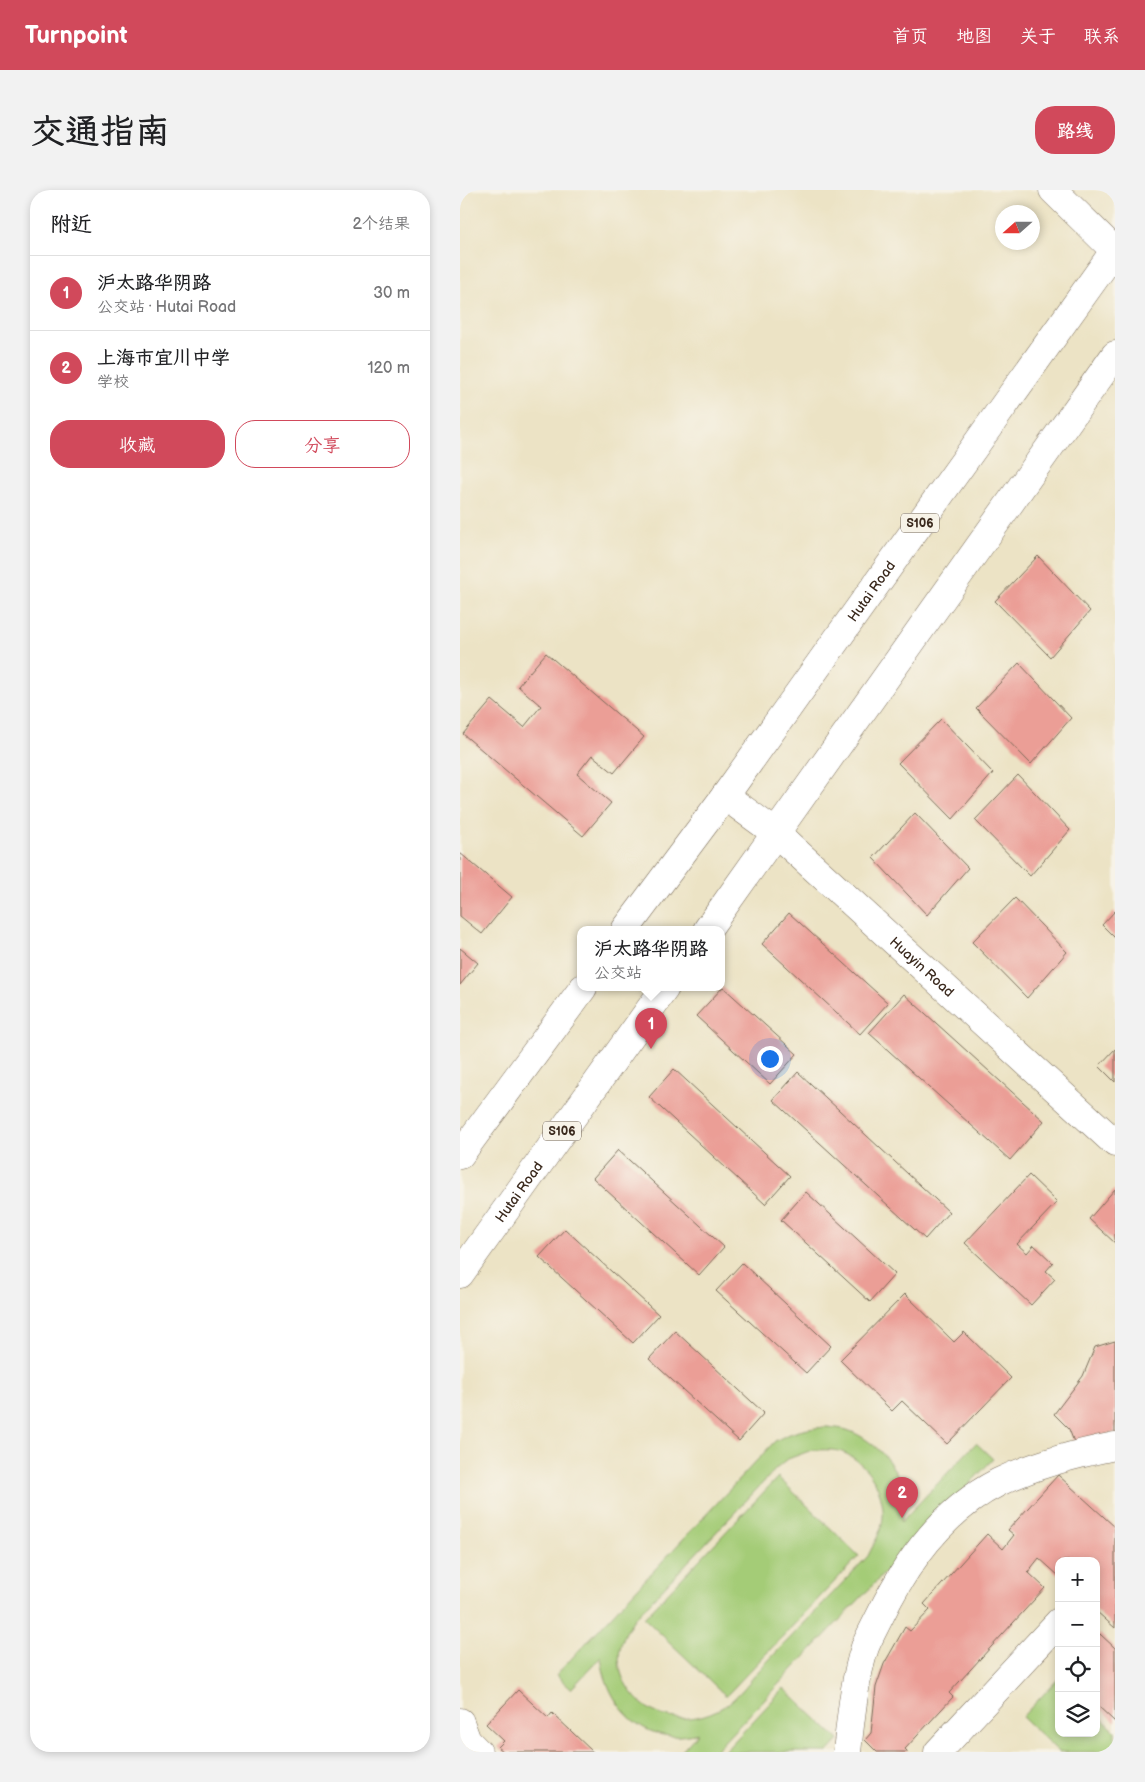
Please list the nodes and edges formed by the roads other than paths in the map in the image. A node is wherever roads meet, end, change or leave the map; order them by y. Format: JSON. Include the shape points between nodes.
{"nodes":[{"id":1,"x":1053,"y":190,"type":"edge"},
{"id":2,"x":1115,"y":251,"type":"edge"},
{"id":3,"x":1115,"y":355,"type":"edge"},
{"id":4,"x":725,"y":796,"type":"junction"},
{"id":5,"x":777,"y":834,"type":"junction"},
{"id":6,"x":628,"y":926,"type":"edge"},
{"id":7,"x":710,"y":926,"type":"edge"},
{"id":8,"x":581,"y":991,"type":"edge"},
{"id":9,"x":663,"y":991,"type":"edge"},
{"id":10,"x":1115,"y":1143,"type":"edge"},
{"id":11,"x":460,"y":1154,"type":"edge"},
{"id":12,"x":460,"y":1274,"type":"edge"},
{"id":13,"x":1115,"y":1446,"type":"edge"},
{"id":14,"x":1055,"y":1626,"type":"edge"},
{"id":15,"x":460,"y":1722,"type":"edge"},
{"id":16,"x":478,"y":1752,"type":"edge"},
{"id":17,"x":847,"y":1752,"type":"edge"},
{"id":18,"x":938,"y":1752,"type":"edge"}],
"edges":[{"from":1,"to":2,"type":"main road"},
{"from":2,"to":4,"type":"main road","name":"Hutai Road","number":"S106"},
{"from":3,"to":5,"type":"main road"},
{"from":4,"to":5,"type":"main road","name":"Huayin Road"},
{"from":4,"to":6,"type":"main road","name":"Hutai Road","number":"S106"},
{"from":5,"to":7,"type":"main road"},
{"from":5,"to":10,"type":"main road","name":"Huayin Road"},
{"from":8,"to":11,"type":"main road"},
{"from":9,"to":12,"type":"main road","name":"Hutai Road","number":"S106"},
{"from":13,"to":17,"type":"main road","via":[[1066,1456],[998,1483],[954,1513],[917,1552],[894,1586],[865,1647],[852,1706]]},
{"from":14,"to":18,"type":"main road"},
{"from":15,"to":16,"type":"main road","via":[[467,1741]]}]}
